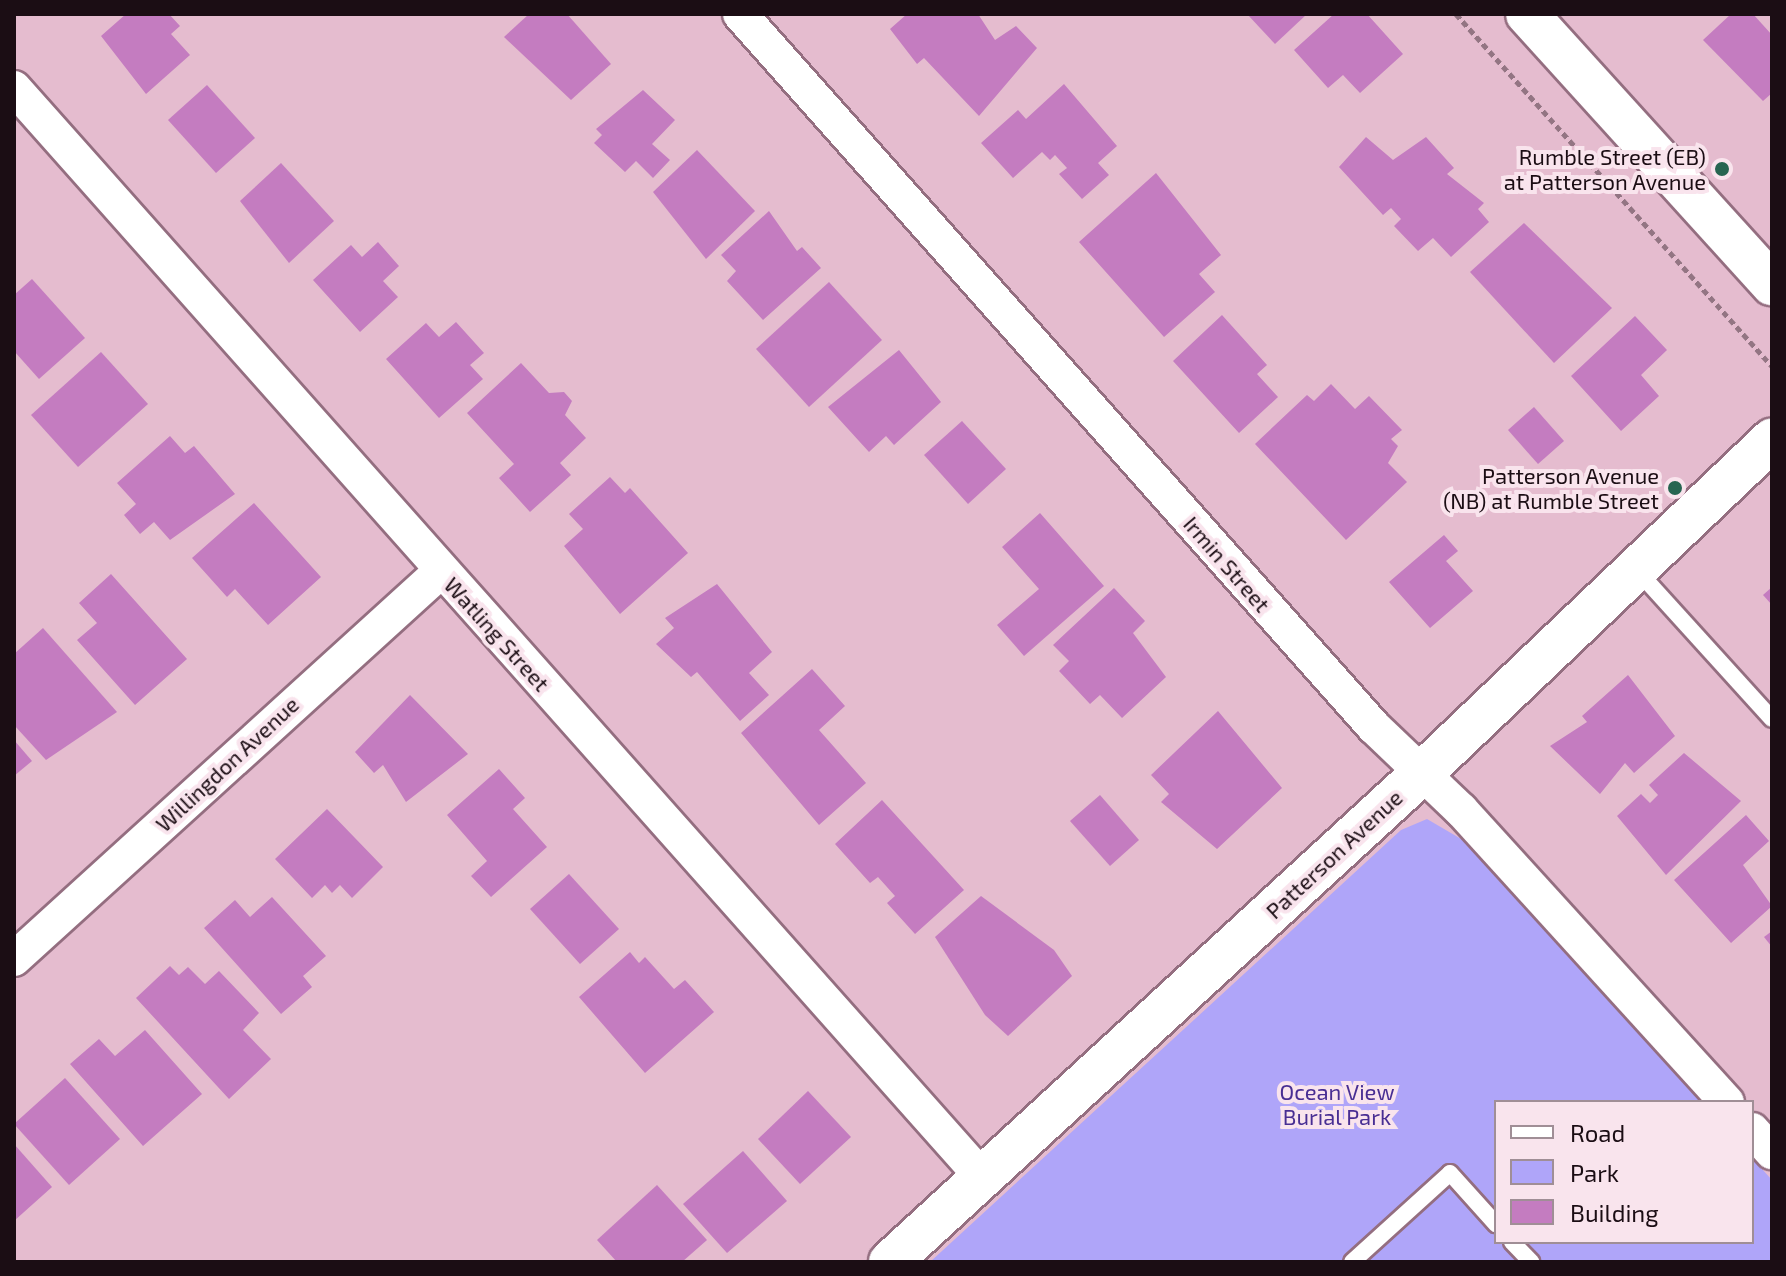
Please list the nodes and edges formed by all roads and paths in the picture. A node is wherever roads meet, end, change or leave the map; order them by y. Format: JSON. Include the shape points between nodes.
{"nodes":[{"id":1,"x":740,"y":14,"type":"edge"},
{"id":2,"x":1456,"y":14,"type":"edge"},
{"id":3,"x":1527,"y":14,"type":"edge"},
{"id":4,"x":14,"y":88,"type":"edge"},
{"id":5,"x":1772,"y":284,"type":"edge"},
{"id":6,"x":1772,"y":366,"type":"edge"},
{"id":7,"x":1772,"y":440,"type":"edge"},
{"id":8,"x":1634,"y":568,"type":"junction"},
{"id":9,"x":441,"y":571,"type":"junction"},
{"id":10,"x":1772,"y":719,"type":"edge"},
{"id":11,"x":1421,"y":774,"type":"junction"},
{"id":12,"x":14,"y":959,"type":"edge"},
{"id":13,"x":1725,"y":1100,"type":"edge"},
{"id":14,"x":1754,"y":1132,"type":"edge"},
{"id":15,"x":1772,"y":1152,"type":"edge"},
{"id":16,"x":982,"y":1177,"type":"junction"},
{"id":17,"x":1494,"y":1222,"type":"edge"},
{"id":18,"x":1514,"y":1244,"type":"edge"},
{"id":19,"x":890,"y":1262,"type":"edge"},
{"id":20,"x":1352,"y":1262,"type":"edge"},
{"id":21,"x":1531,"y":1262,"type":"edge"}],
"edges":[{"from":1,"to":11,"type":"street","name":"Irmin Street"},
{"from":2,"to":6,"type":"path"},
{"from":3,"to":5,"type":"street"},
{"from":4,"to":9,"type":"street","name":"Watling Street"},
{"from":7,"to":8,"type":"street","name":"Patterson Avenue"},
{"from":8,"to":10,"type":"lane"},
{"from":8,"to":11,"type":"street","name":"Patterson Avenue"},
{"from":9,"to":12,"type":"street","name":"Willingdon Avenue"},
{"from":9,"to":16,"type":"street","name":"Watling Street"},
{"from":11,"to":13,"type":"street","name":"Irmin Street"},
{"from":11,"to":16,"type":"street","name":"Patterson Avenue"},
{"from":14,"to":15,"type":"street"},
{"from":16,"to":19,"type":"street","name":"Patterson Avenue"},
{"from":17,"to":20,"type":"lane","via":[[1450,1173]]},
{"from":18,"to":21,"type":"lane"}]}
